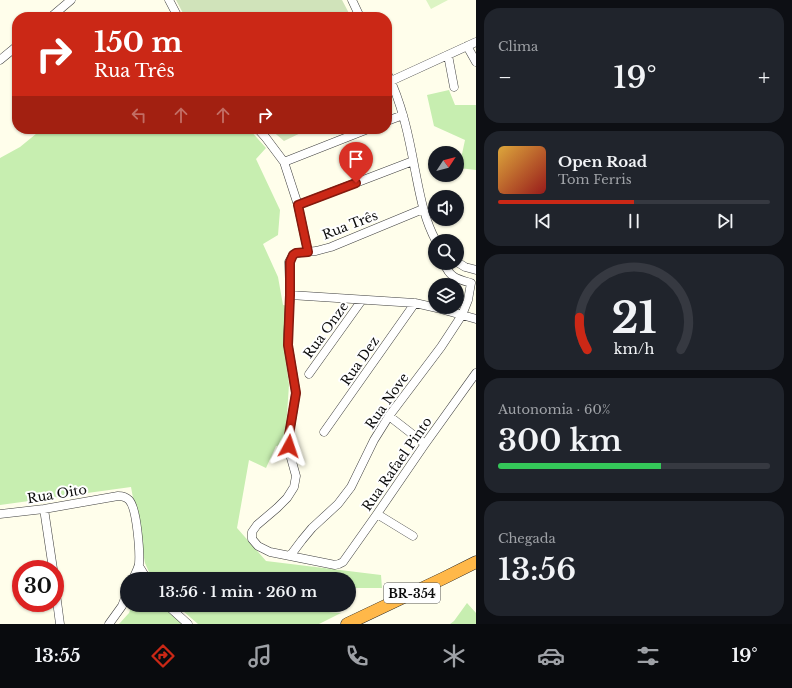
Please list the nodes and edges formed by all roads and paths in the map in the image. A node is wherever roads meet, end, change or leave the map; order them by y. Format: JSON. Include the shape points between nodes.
{"nodes":[{"id":1,"x":72,"y":0,"type":"edge"},
{"id":2,"x":169,"y":0,"type":"edge"},
{"id":3,"x":352,"y":0,"type":"edge"},
{"id":4,"x":57,"y":12,"type":"edge"},
{"id":5,"x":175,"y":12,"type":"edge"},
{"id":6,"x":358,"y":12,"type":"edge"},
{"id":7,"x":476,"y":42,"type":"edge"},
{"id":8,"x":467,"y":46,"type":"junction"},
{"id":9,"x":12,"y":50,"type":"edge"},
{"id":10,"x":448,"y":55,"type":"junction"},
{"id":11,"x":0,"y":60,"type":"edge"},
{"id":12,"x":476,"y":62,"type":"edge"},
{"id":13,"x":392,"y":81,"type":"edge"},
{"id":14,"x":392,"y":84,"type":"edge"},
{"id":15,"x":454,"y":87,"type":"dead end"},
{"id":16,"x":403,"y":115,"type":"junction"},
{"id":17,"x":392,"y":120,"type":"edge"},
{"id":18,"x":262,"y":134,"type":"edge"},
{"id":19,"x":355,"y":134,"type":"edge"},
{"id":20,"x":413,"y":161,"type":"junction"},
{"id":21,"x":284,"y":162,"type":"junction"},
{"id":22,"x":298,"y":205,"type":"junction"},
{"id":23,"x":423,"y":209,"type":"junction"},
{"id":24,"x":432,"y":234,"type":"edge"},
{"id":25,"x":308,"y":252,"type":"junction"},
{"id":26,"x":464,"y":266,"type":"edge"},
{"id":27,"x":447,"y":270,"type":"edge"},
{"id":28,"x":476,"y":270,"type":"edge"},
{"id":29,"x":290,"y":295,"type":"junction"},
{"id":30,"x":362,"y":300,"type":"junction"},
{"id":31,"x":415,"y":303,"type":"junction"},
{"id":32,"x":462,"y":315,"type":"junction"},
{"id":33,"x":476,"y":319,"type":"edge"},
{"id":34,"x":476,"y":373,"type":"edge"},
{"id":35,"x":309,"y":374,"type":"dead end"},
{"id":36,"x":389,"y":416,"type":"junction"},
{"id":37,"x":324,"y":432,"type":"dead end"},
{"id":38,"x":425,"y":444,"type":"junction"},
{"id":39,"x":44,"y":509,"type":"junction"},
{"id":40,"x":0,"y":514,"type":"edge"},
{"id":41,"x":377,"y":514,"type":"junction"},
{"id":42,"x":413,"y":536,"type":"dead end"},
{"id":43,"x":290,"y":556,"type":"junction"},
{"id":44,"x":52,"y":560,"type":"edge"},
{"id":45,"x":476,"y":562,"type":"edge"},
{"id":46,"x":139,"y":566,"type":"junction"},
{"id":47,"x":136,"y":572,"type":"edge"},
{"id":48,"x":143,"y":572,"type":"edge"},
{"id":49,"x":120,"y":609,"type":"edge"},
{"id":50,"x":58,"y":612,"type":"edge"},
{"id":51,"x":175,"y":612,"type":"edge"},
{"id":52,"x":60,"y":624,"type":"edge"},
{"id":53,"x":109,"y":624,"type":"edge"},
{"id":54,"x":188,"y":624,"type":"edge"},
{"id":55,"x":347,"y":624,"type":"edge"}],
"edges":[{"from":1,"to":4,"type":"street"},
{"from":2,"to":5,"type":"street"},
{"from":3,"to":6,"type":"street"},
{"from":7,"to":8,"type":"street"},
{"from":8,"to":10,"type":"street"},
{"from":8,"to":12,"type":"street"},
{"from":9,"to":11,"type":"street"},
{"from":10,"to":13,"type":"street"},
{"from":10,"to":15,"type":"street"},
{"from":14,"to":16,"type":"street"},
{"from":16,"to":17,"type":"street"},
{"from":16,"to":20,"type":"street"},
{"from":18,"to":21,"type":"street"},
{"from":19,"to":21,"type":"street"},
{"from":20,"to":22,"type":"street"},
{"from":20,"to":23,"type":"street"},
{"from":21,"to":22,"type":"street"},
{"from":22,"to":25,"type":"street"},
{"from":23,"to":24,"type":"street"},
{"from":23,"to":25,"type":"street","name":"Rua Três","via":[[331,247]]},
{"from":25,"to":29,"type":"street","name":"Rua Três","via":[[296,253],[290,262]]},
{"from":26,"to":28,"type":"street"},
{"from":27,"to":32,"type":"street","name":"Rua Nove","via":[[454,278],[471,283]]},
{"from":29,"to":30,"type":"street"},
{"from":29,"to":43,"type":"street","via":[[288,345],[296,393],[289,446],[296,476],[294,487],[287,498],[257,525],[252,532],[252,539],[258,546],[270,552]]},
{"from":30,"to":31,"type":"street"},
{"from":30,"to":35,"type":"street","name":"Rua Onze"},
{"from":31,"to":32,"type":"street"},
{"from":31,"to":37,"type":"street","name":"Rua Dez"},
{"from":32,"to":33,"type":"street"},
{"from":32,"to":36,"type":"street","name":"Rua Nove"},
{"from":34,"to":38,"type":"street","name":"Rua Rafael Pinto"},
{"from":36,"to":38,"type":"street"},
{"from":36,"to":43,"type":"street","name":"Rua Nove","via":[[351,487]]},
{"from":38,"to":41,"type":"street","name":"Rua Rafael Pinto"},
{"from":39,"to":40,"type":"street","name":"Rua Oito"},
{"from":39,"to":44,"type":"street"},
{"from":39,"to":46,"type":"street","name":"Rua Oito","via":[[123,496],[132,504],[137,528]]},
{"from":41,"to":42,"type":"street"},
{"from":41,"to":43,"type":"street","name":"Rua Rafael Pinto","via":[[339,564]]},
{"from":45,"to":55,"type":"highway","number":"BR-354"},
{"from":46,"to":47,"type":"street"},
{"from":46,"to":48,"type":"street"},
{"from":49,"to":53,"type":"street"},
{"from":50,"to":52,"type":"street"},
{"from":51,"to":54,"type":"street"}]}
